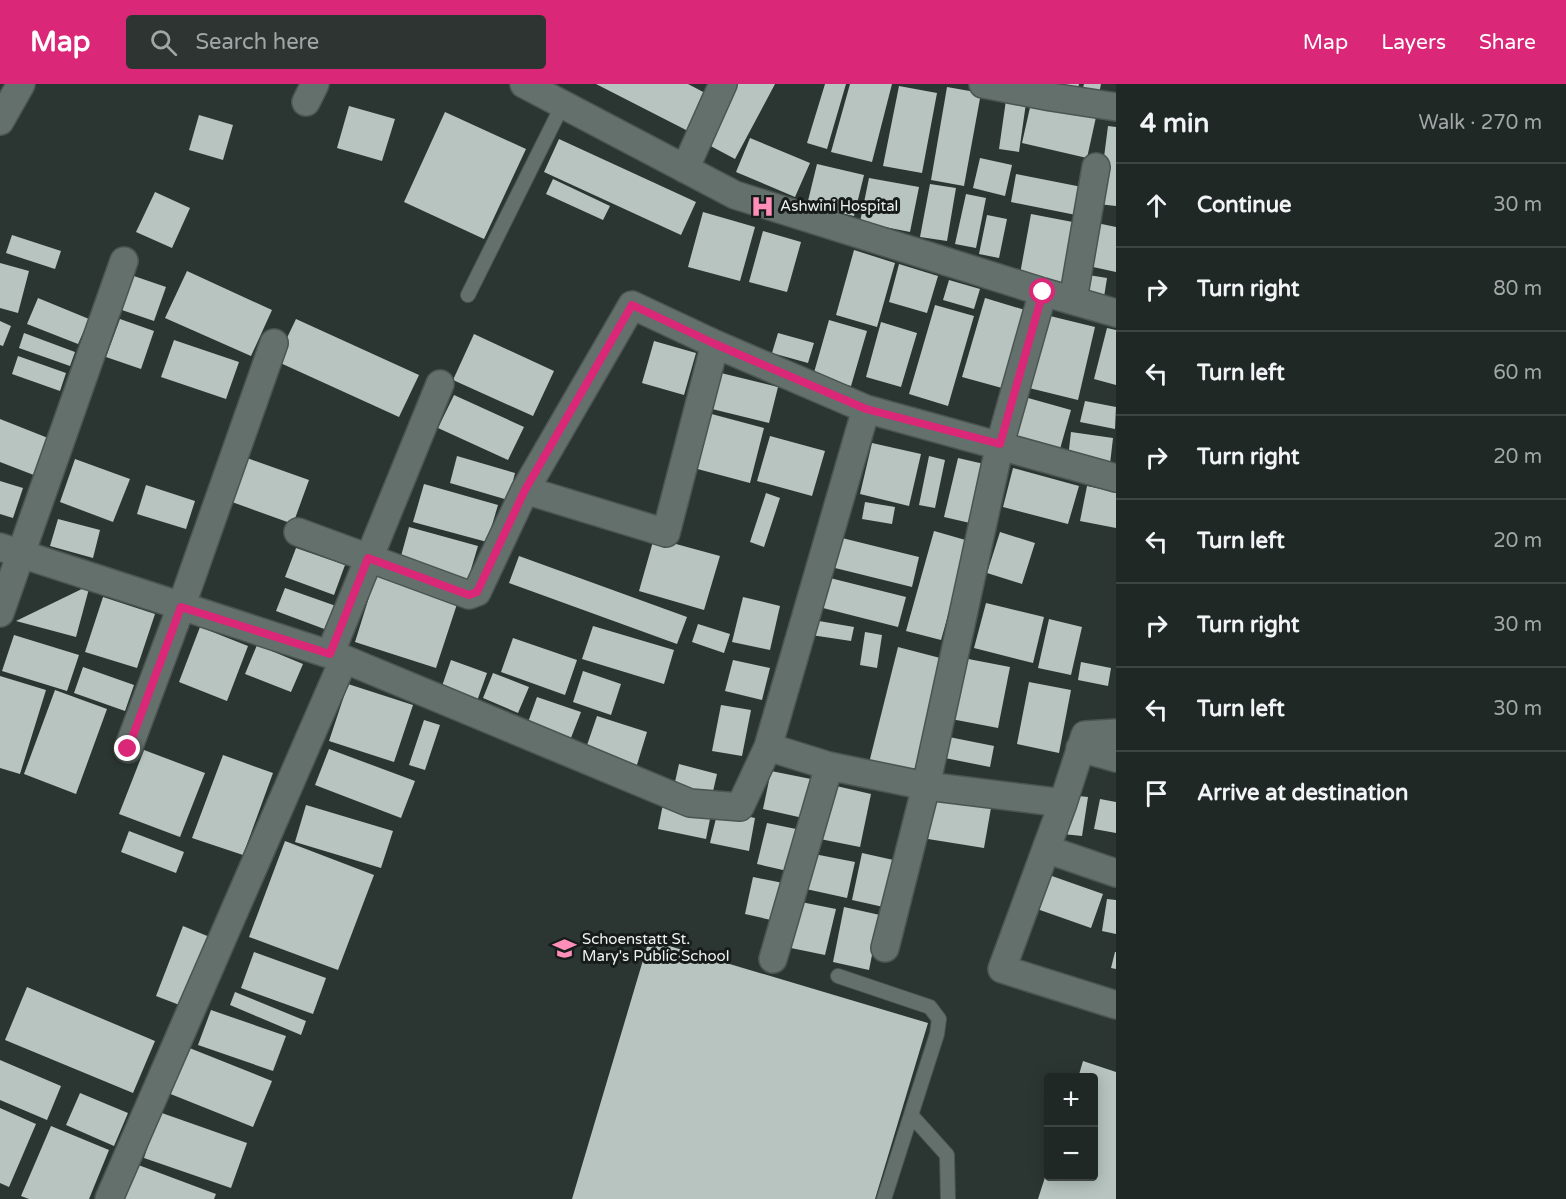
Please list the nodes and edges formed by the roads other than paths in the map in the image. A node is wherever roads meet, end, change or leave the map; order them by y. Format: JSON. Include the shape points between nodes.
{"nodes":[{"id":1,"x":21,"y":84,"type":"edge"},
{"id":2,"x":524,"y":84,"type":"edge"},
{"id":3,"x":723,"y":84,"type":"edge"},
{"id":4,"x":983,"y":84,"type":"edge"},
{"id":5,"x":563,"y":104,"type":"junction"},
{"id":6,"x":1116,"y":107,"type":"edge"},
{"id":7,"x":0,"y":121,"type":"edge"},
{"id":8,"x":1096,"y":167,"type":"dead end"},
{"id":9,"x":685,"y":169,"type":"junction"},
{"id":10,"x":124,"y":261,"type":"dead end"},
{"id":11,"x":1043,"y":292,"type":"junction"},
{"id":12,"x":468,"y":295,"type":"dead end"},
{"id":13,"x":1073,"y":300,"type":"junction"},
{"id":14,"x":1116,"y":313,"type":"edge"},
{"id":15,"x":274,"y":343,"type":"dead end"},
{"id":16,"x":715,"y":344,"type":"junction"},
{"id":17,"x":440,"y":384,"type":"dead end"},
{"id":18,"x":866,"y":409,"type":"junction"},
{"id":19,"x":1000,"y":444,"type":"junction"},
{"id":20,"x":1116,"y":477,"type":"edge"},
{"id":21,"x":525,"y":490,"type":"junction"},
{"id":22,"x":298,"y":532,"type":"dead end"},
{"id":23,"x":11,"y":550,"type":"edge"},
{"id":24,"x":368,"y":558,"type":"junction"},
{"id":25,"x":181,"y":607,"type":"junction"},
{"id":26,"x":0,"y":614,"type":"edge"},
{"id":27,"x":337,"y":657,"type":"junction"},
{"id":28,"x":1116,"y":733,"type":"edge"},
{"id":29,"x":768,"y":747,"type":"junction"},
{"id":30,"x":1080,"y":748,"type":"junction"},
{"id":31,"x":128,"y":749,"type":"dead end"},
{"id":32,"x":1116,"y":758,"type":"edge"},
{"id":33,"x":829,"y":766,"type":"junction"},
{"id":34,"x":926,"y":786,"type":"junction"},
{"id":35,"x":1063,"y":803,"type":"junction"},
{"id":36,"x":1046,"y":849,"type":"junction"},
{"id":37,"x":1116,"y":873,"type":"edge"},
{"id":38,"x":885,"y":948,"type":"dead end"},
{"id":39,"x":773,"y":959,"type":"dead end"},
{"id":40,"x":838,"y":976,"type":"dead end"},
{"id":41,"x":1116,"y":1005,"type":"edge"},
{"id":42,"x":911,"y":1115,"type":"junction"},
{"id":43,"x":109,"y":1199,"type":"edge"},
{"id":44,"x":884,"y":1199,"type":"edge"},
{"id":45,"x":948,"y":1199,"type":"edge"}],
"edges":[{"from":1,"to":7,"type":"street"},
{"from":2,"to":5,"type":"street"},
{"from":3,"to":9,"type":"street"},
{"from":4,"to":6,"type":"street"},
{"from":5,"to":9,"type":"street"},
{"from":5,"to":12,"type":"lane"},
{"from":8,"to":13,"type":"street"},
{"from":9,"to":11,"type":"street","via":[[735,195]]},
{"from":10,"to":23,"type":"street"},
{"from":11,"to":13,"type":"street"},
{"from":11,"to":19,"type":"street"},
{"from":13,"to":14,"type":"street"},
{"from":15,"to":25,"type":"street"},
{"from":16,"to":18,"type":"street"},
{"from":16,"to":21,"type":"street","via":[[632,305]]},
{"from":16,"to":21,"type":"street","via":[[666,533]]},
{"from":17,"to":24,"type":"street"},
{"from":18,"to":19,"type":"street"},
{"from":18,"to":29,"type":"street"},
{"from":19,"to":20,"type":"street"},
{"from":19,"to":34,"type":"street"},
{"from":21,"to":24,"type":"street","via":[[477,592],[469,595]]},
{"from":22,"to":24,"type":"street"},
{"from":23,"to":25,"type":"street"},
{"from":23,"to":26,"type":"street"},
{"from":24,"to":27,"type":"street"},
{"from":25,"to":27,"type":"street"},
{"from":25,"to":31,"type":"street"},
{"from":27,"to":29,"type":"street","via":[[690,803],[740,807]]},
{"from":27,"to":43,"type":"street"},
{"from":28,"to":30,"type":"street","via":[[1085,735]]},
{"from":29,"to":33,"type":"street"},
{"from":30,"to":32,"type":"street"},
{"from":30,"to":35,"type":"street"},
{"from":33,"to":34,"type":"street"},
{"from":33,"to":39,"type":"street"},
{"from":34,"to":35,"type":"street"},
{"from":34,"to":38,"type":"street"},
{"from":35,"to":36,"type":"street"},
{"from":36,"to":37,"type":"street"},
{"from":36,"to":41,"type":"street","via":[[1002,969]]},
{"from":40,"to":42,"type":"lane","via":[[930,1007],[939,1019]]},
{"from":42,"to":44,"type":"lane"},
{"from":42,"to":45,"type":"lane","via":[[947,1155]]}]}
